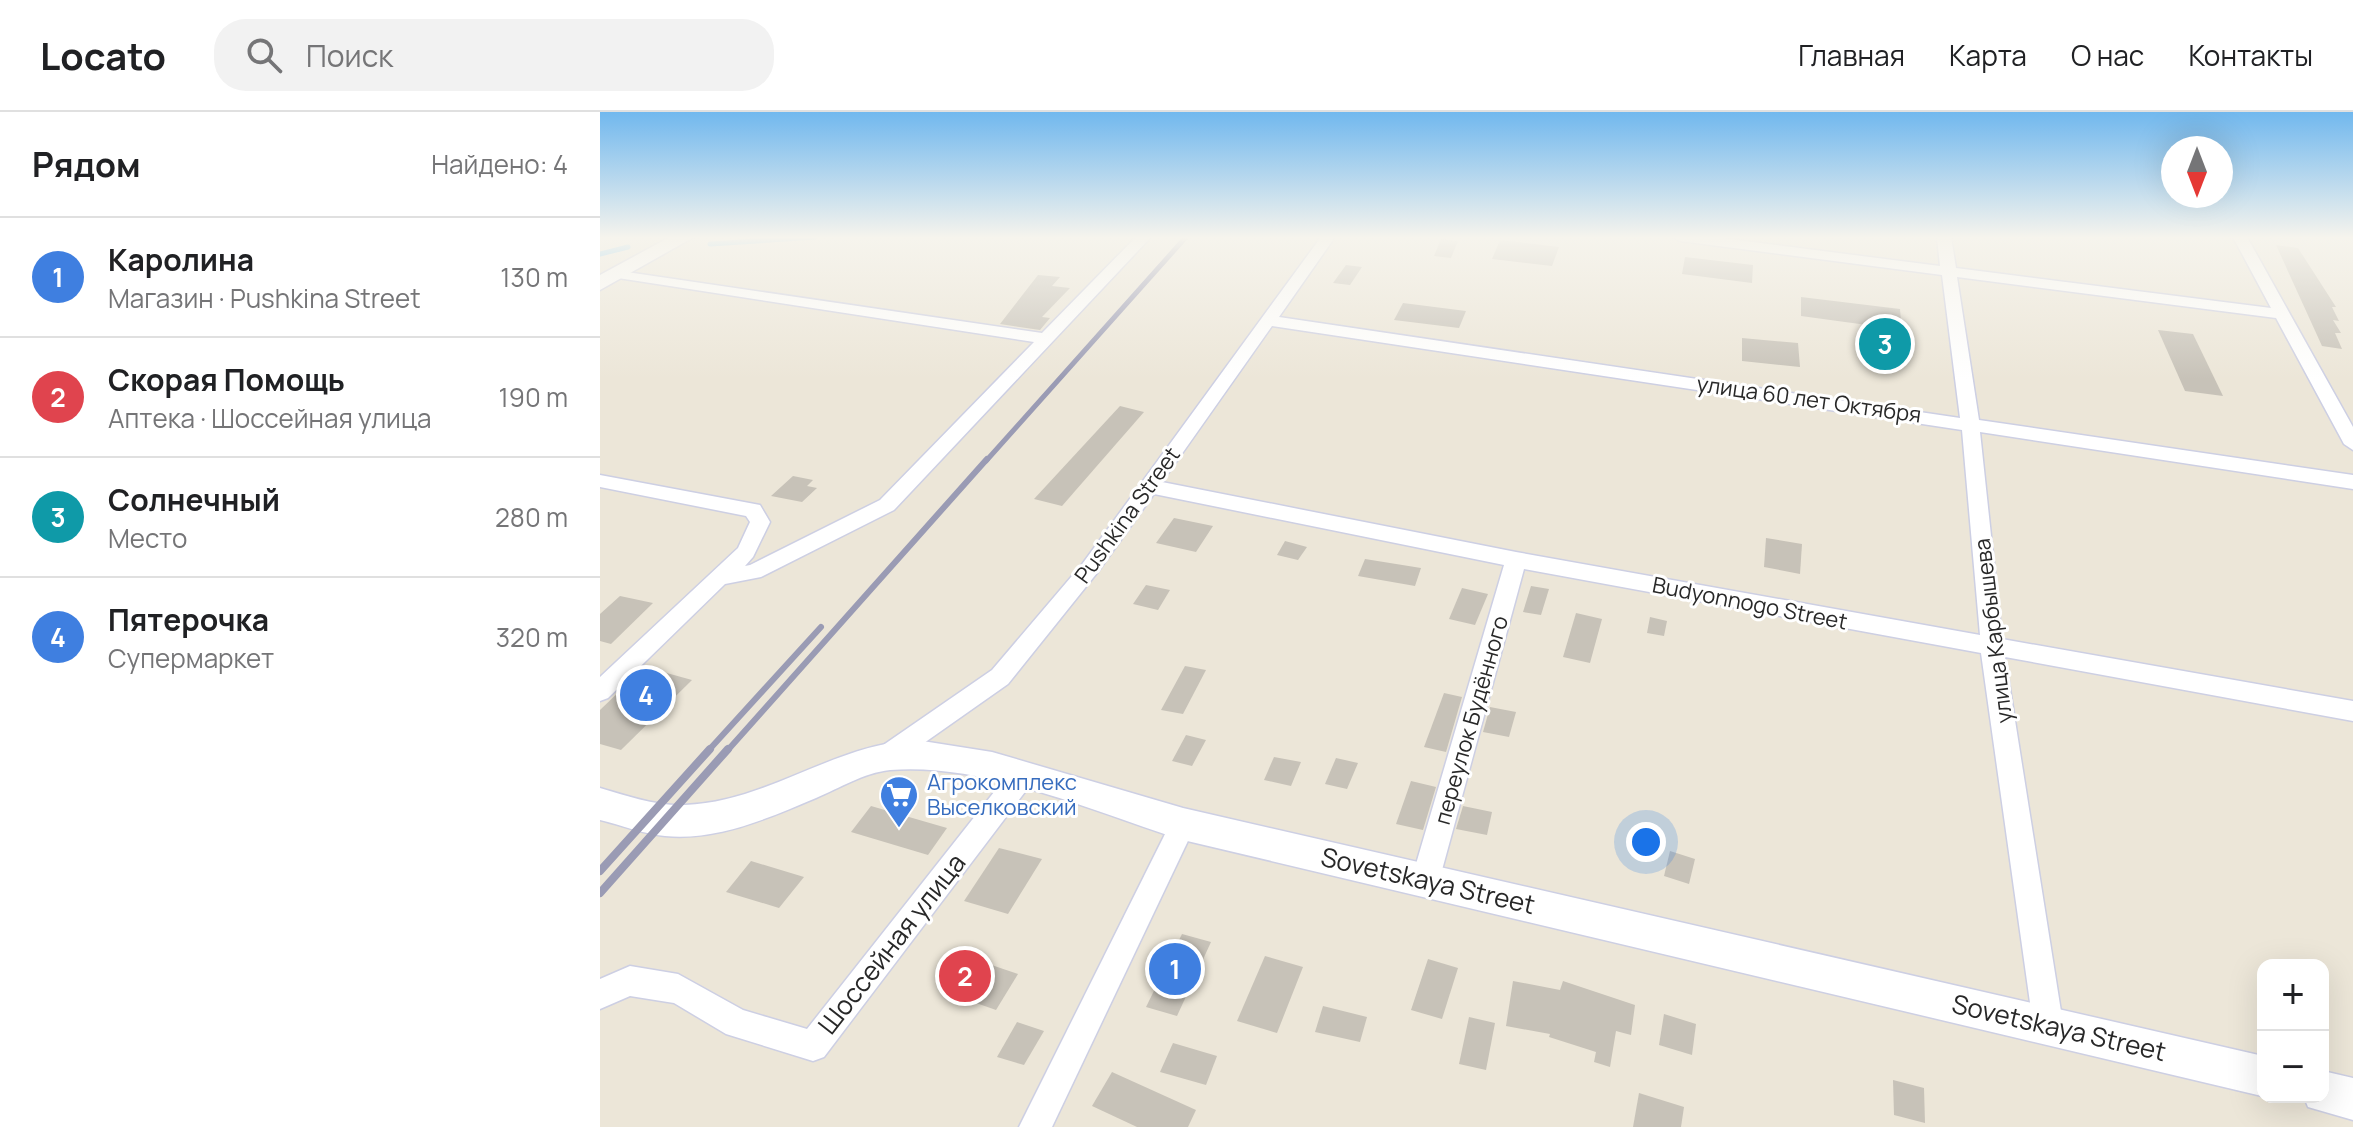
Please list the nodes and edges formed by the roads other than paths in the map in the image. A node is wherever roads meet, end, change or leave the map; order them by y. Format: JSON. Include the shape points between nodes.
{"nodes":[{"id":1,"x":655,"y":284,"type":"edge"},
{"id":2,"x":1099,"y":284,"type":"edge"},
{"id":3,"x":1292,"y":284,"type":"edge"},
{"id":4,"x":1950,"y":284,"type":"edge"},
{"id":5,"x":2056,"y":284,"type":"edge"},
{"id":6,"x":2265,"y":284,"type":"edge"},
{"id":7,"x":2280,"y":314,"type":"junction"},
{"id":8,"x":1265,"y":320,"type":"junction"},
{"id":9,"x":1047,"y":339,"type":"junction"},
{"id":10,"x":1970,"y":422,"type":"junction"},
{"id":11,"x":2353,"y":444,"type":"edge"},
{"id":12,"x":600,"y":481,"type":"edge"},
{"id":13,"x":2353,"y":482,"type":"edge"},
{"id":14,"x":1149,"y":486,"type":"junction"},
{"id":15,"x":1516,"y":560,"type":"junction"},
{"id":16,"x":723,"y":577,"type":"junction"},
{"id":17,"x":1992,"y":648,"type":"junction"},
{"id":18,"x":600,"y":691,"type":"edge"},
{"id":19,"x":2353,"y":711,"type":"edge"},
{"id":20,"x":888,"y":755,"type":"junction"},
{"id":21,"x":1022,"y":776,"type":"junction"},
{"id":22,"x":600,"y":804,"type":"edge"},
{"id":23,"x":1183,"y":824,"type":"junction"},
{"id":24,"x":1425,"y":881,"type":"junction"},
{"id":25,"x":600,"y":994,"type":"edge"},
{"id":26,"x":2048,"y":1024,"type":"junction"},
{"id":27,"x":2257,"y":1076,"type":"edge"},
{"id":28,"x":2329,"y":1093,"type":"edge"},
{"id":29,"x":2353,"y":1099,"type":"edge"},
{"id":30,"x":1035,"y":1127,"type":"edge"}],
"edges":[{"from":1,"to":9,"type":"street"},
{"from":2,"to":9,"type":"street"},
{"from":3,"to":8,"type":"street","name":"Pushkina Street"},
{"from":4,"to":10,"type":"street","name":"улица Карбышева"},
{"from":5,"to":7,"type":"street"},
{"from":6,"to":7,"type":"street"},
{"from":7,"to":11,"type":"street"},
{"from":8,"to":10,"type":"street","name":"улица 60 лет Октября"},
{"from":8,"to":14,"type":"street","name":"Pushkina Street"},
{"from":9,"to":16,"type":"street","via":[[887,505],[754,572]]},
{"from":10,"to":13,"type":"street","name":"улица 60 лет Октября"},
{"from":10,"to":17,"type":"street","name":"улица Карбышева"},
{"from":12,"to":16,"type":"street","via":[[753,510],[760,522],[746,552]]},
{"from":14,"to":15,"type":"street","name":"Budyonnogo Street"},
{"from":14,"to":20,"type":"street","name":"Pushkina Street","via":[[1000,677]]},
{"from":15,"to":17,"type":"street","name":"Budyonnogo Street"},
{"from":15,"to":24,"type":"street","name":"переулок Будённого"},
{"from":16,"to":18,"type":"street"},
{"from":17,"to":19,"type":"street","name":"Budyonnogo Street"},
{"from":17,"to":26,"type":"street","name":"улица Карбышева"},
{"from":20,"to":21,"type":"street","name":"Sovetskaya Street","via":[[921,755]]},
{"from":20,"to":22,"type":"street","name":"Sovetskaya Street","via":[[744,811],[700,819],[664,820]]},
{"from":21,"to":23,"type":"street","name":"Sovetskaya Street"},
{"from":21,"to":25,"type":"street","name":"Шоссейная улица","via":[[813,1046],[737,1023],[678,989],[630,981]]},
{"from":23,"to":24,"type":"street","name":"Sovetskaya Street"},
{"from":23,"to":30,"type":"street"},
{"from":24,"to":26,"type":"street","name":"Sovetskaya Street"},
{"from":26,"to":27,"type":"street","name":"Sovetskaya Street"},
{"from":28,"to":29,"type":"street"}]}
